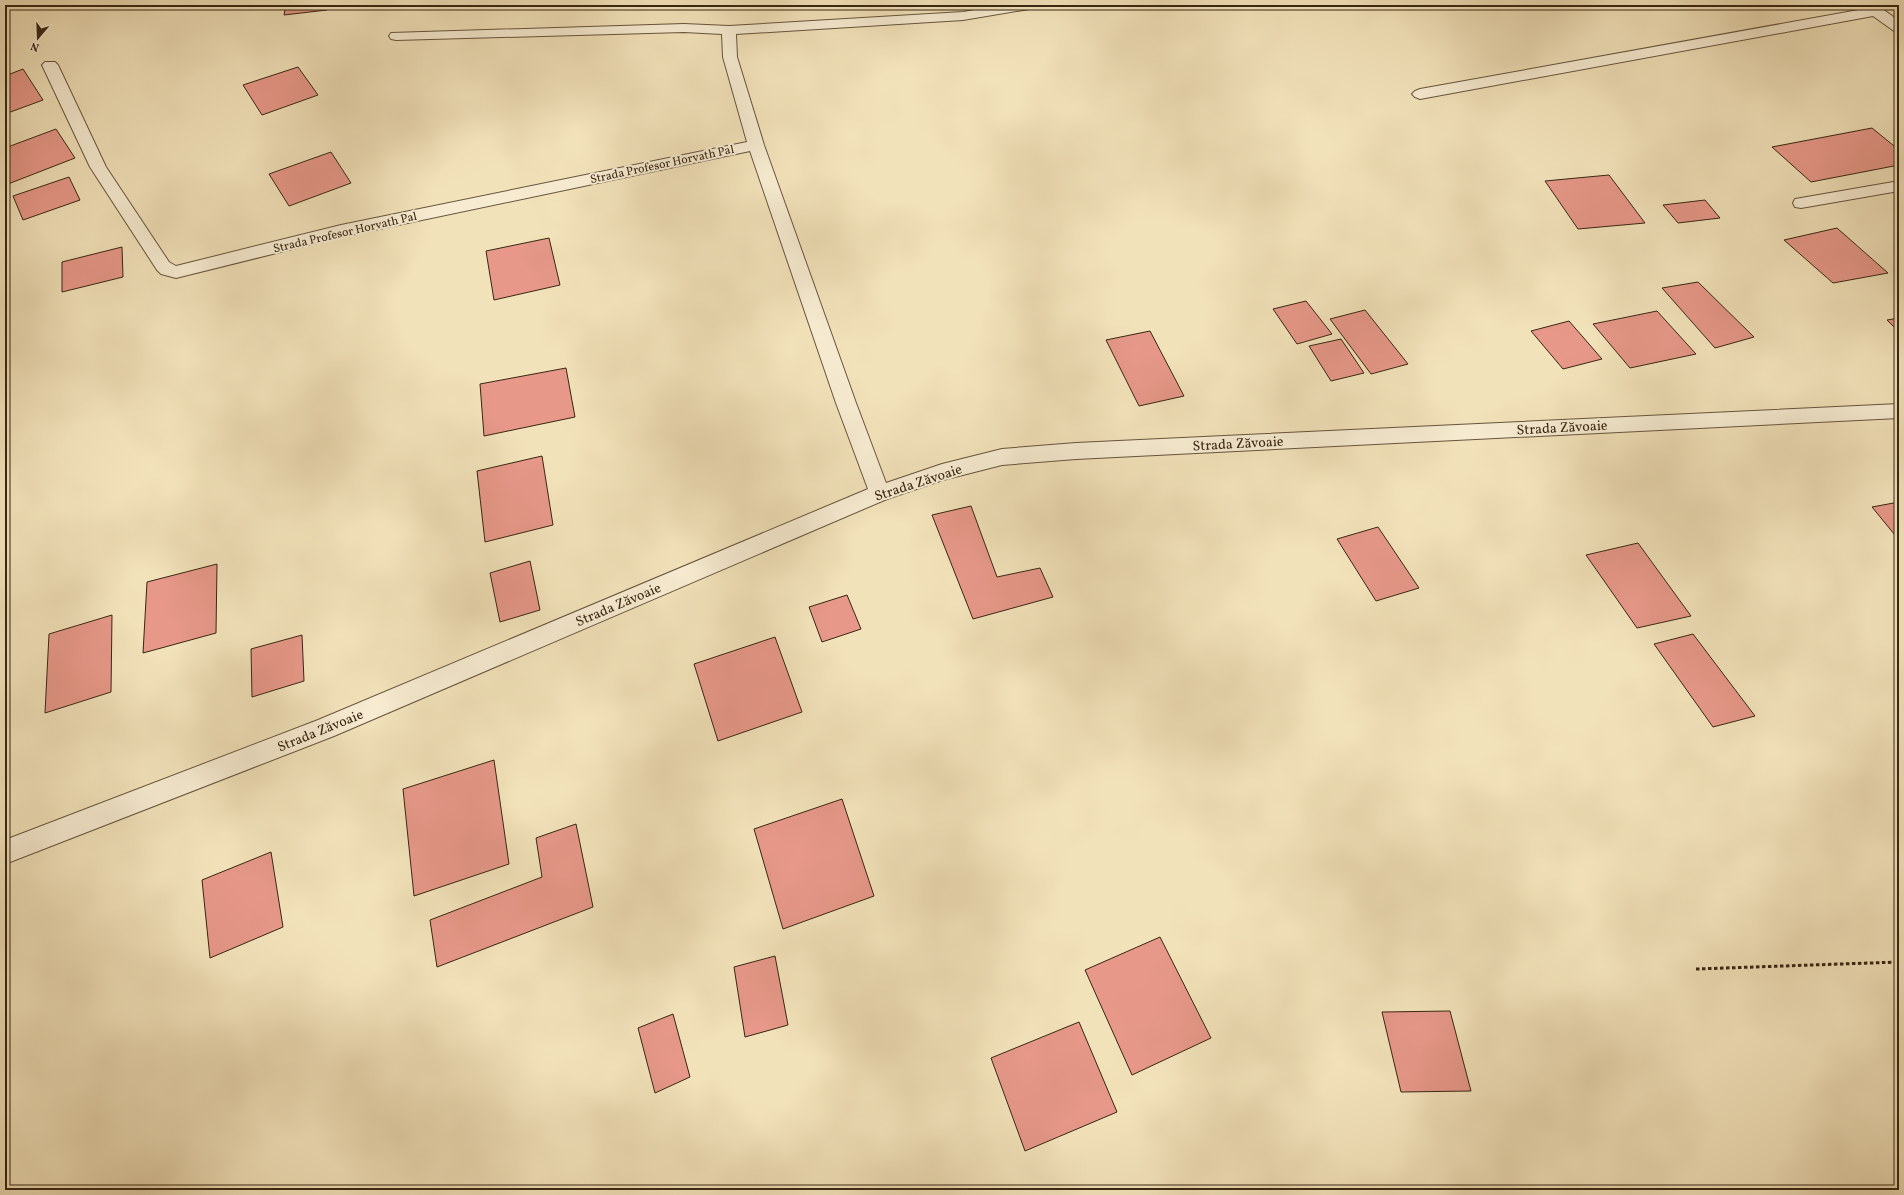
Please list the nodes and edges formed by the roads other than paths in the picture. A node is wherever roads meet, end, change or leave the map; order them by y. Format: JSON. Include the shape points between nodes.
{"nodes":[{"id":1,"x":1029,"y":5,"type":"edge"},
{"id":2,"x":1872,"y":8,"type":"edge"},
{"id":3,"x":1899,"y":28,"type":"edge"},
{"id":4,"x":729,"y":30,"type":"junction"},
{"id":5,"x":396,"y":36,"type":"dead end"},
{"id":6,"x":50,"y":65,"type":"dead end"},
{"id":7,"x":1420,"y":94,"type":"dead end"},
{"id":8,"x":756,"y":145,"type":"junction"},
{"id":9,"x":1899,"y":186,"type":"edge"},
{"id":10,"x":1801,"y":203,"type":"dead end"},
{"id":11,"x":1899,"y":411,"type":"edge"},
{"id":12,"x":880,"y":493,"type":"junction"},
{"id":13,"x":5,"y":852,"type":"edge"}],
"edges":[{"from":1,"to":4,"type":"street","via":[[963,16]]},
{"from":2,"to":3,"type":"street"},
{"from":2,"to":7,"type":"street"},
{"from":4,"to":5,"type":"street","via":[[684,28]]},
{"from":4,"to":8,"type":"street","via":[[730,57]]},
{"from":6,"to":8,"type":"street","name":"Strada Profesor Horvath Pal","via":[[98,167],[163,266],[176,272],[341,230]]},
{"from":8,"to":12,"type":"street"},
{"from":9,"to":10,"type":"street"},
{"from":11,"to":12,"type":"street","name":"Strada Zăvoaie","via":[[1076,451],[1002,457],[942,472]]},
{"from":12,"to":13,"type":"street","name":"Strada Zăvoaie","via":[[326,728]]}]}
